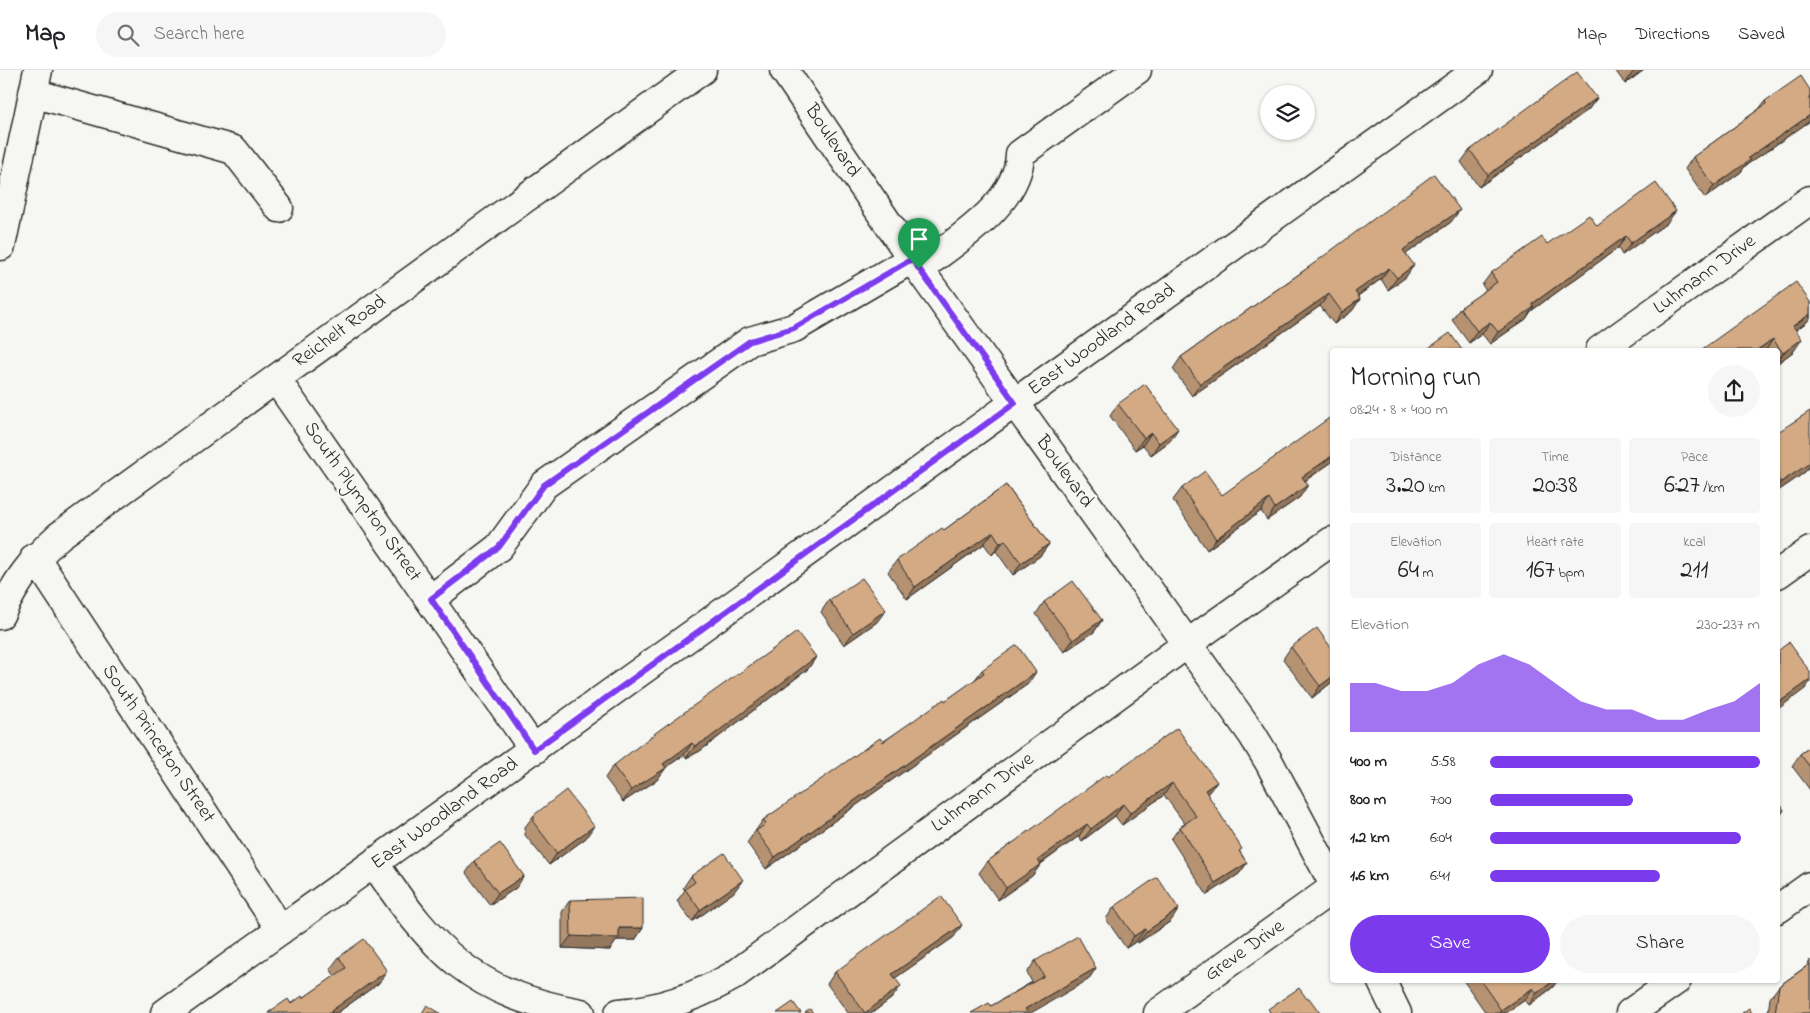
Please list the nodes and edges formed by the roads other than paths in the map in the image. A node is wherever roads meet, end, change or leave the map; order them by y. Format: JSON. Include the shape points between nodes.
{"nodes":[{"id":1,"x":702,"y":70,"type":"edge"},
{"id":2,"x":784,"y":70,"type":"edge"},
{"id":3,"x":1137,"y":70,"type":"edge"},
{"id":4,"x":1478,"y":70,"type":"edge"},
{"id":5,"x":35,"y":82,"type":"edge"},
{"id":6,"x":1810,"y":200,"type":"edge"},
{"id":7,"x":279,"y":208,"type":"dead end"},
{"id":8,"x":0,"y":246,"type":"edge"},
{"id":9,"x":916,"y":264,"type":"junction"},
{"id":10,"x":1603,"y":348,"type":"edge"},
{"id":11,"x":276,"y":379,"type":"junction"},
{"id":12,"x":1015,"y":403,"type":"junction"},
{"id":13,"x":1330,"y":541,"type":"edge"},
{"id":14,"x":1810,"y":551,"type":"edge"},
{"id":15,"x":35,"y":558,"type":"junction"},
{"id":16,"x":1780,"y":573,"type":"edge"},
{"id":17,"x":431,"y":599,"type":"junction"},
{"id":18,"x":0,"y":616,"type":"edge"},
{"id":19,"x":1188,"y":644,"type":"junction"},
{"id":20,"x":534,"y":750,"type":"junction"},
{"id":21,"x":374,"y":864,"type":"junction"},
{"id":22,"x":1330,"y":877,"type":"edge"},
{"id":23,"x":1810,"y":886,"type":"edge"},
{"id":24,"x":1330,"y":891,"type":"edge"},
{"id":25,"x":1780,"y":908,"type":"edge"},
{"id":26,"x":281,"y":930,"type":"junction"},
{"id":27,"x":1382,"y":983,"type":"edge"},
{"id":28,"x":1673,"y":983,"type":"edge"},
{"id":29,"x":165,"y":1013,"type":"edge"},
{"id":30,"x":581,"y":1013,"type":"edge"},
{"id":31,"x":619,"y":1013,"type":"edge"},
{"id":32,"x":1158,"y":1013,"type":"edge"},
{"id":33,"x":1397,"y":1013,"type":"edge"},
{"id":34,"x":1630,"y":1013,"type":"edge"}],
"edges":[{"from":1,"to":11,"type":"street","name":"Reichelt Road"},
{"from":2,"to":9,"type":"street","name":"Boulevard"},
{"from":3,"to":9,"type":"street","via":[[1020,154],[1020,167],[1003,198],[988,214]]},
{"from":4,"to":12,"type":"street","name":"East Woodland Road"},
{"from":5,"to":7,"type":"street","via":[[234,150]]},
{"from":5,"to":8,"type":"street"},
{"from":6,"to":10,"type":"street","name":"Luhmann Drive"},
{"from":9,"to":12,"type":"street","name":"Boulevard"},
{"from":9,"to":17,"type":"street","via":[[794,328],[750,341],[544,485],[499,547]]},
{"from":11,"to":15,"type":"street","name":"Reichelt Road","via":[[59,536]]},
{"from":11,"to":17,"type":"street","name":"South Plympton Street"},
{"from":12,"to":19,"type":"street","name":"Boulevard"},
{"from":12,"to":20,"type":"street","name":"East Woodland Road"},
{"from":13,"to":19,"type":"street","name":"Luhmann Drive"},
{"from":14,"to":16,"type":"street"},
{"from":15,"to":18,"type":"street","name":"Reichelt Road","via":[[13,587]]},
{"from":15,"to":26,"type":"street","name":"South Princeton Street"},
{"from":17,"to":20,"type":"street","name":"South Plympton Street"},
{"from":19,"to":22,"type":"street","name":"Boulevard","via":[[1269,762]]},
{"from":19,"to":31,"type":"street","name":"Luhmann Drive","via":[[733,976],[706,992],[669,1004]]},
{"from":20,"to":21,"type":"street","name":"East Woodland Road"},
{"from":21,"to":26,"type":"street","name":"East Woodland Road"},
{"from":21,"to":30,"type":"street","via":[[421,929],[458,964],[522,1000]]},
{"from":23,"to":25,"type":"street"},
{"from":24,"to":32,"type":"street","name":"Greve Drive"},
{"from":26,"to":29,"type":"street","name":"East Woodland Road"},
{"from":27,"to":33,"type":"street"},
{"from":28,"to":34,"type":"street"}]}
